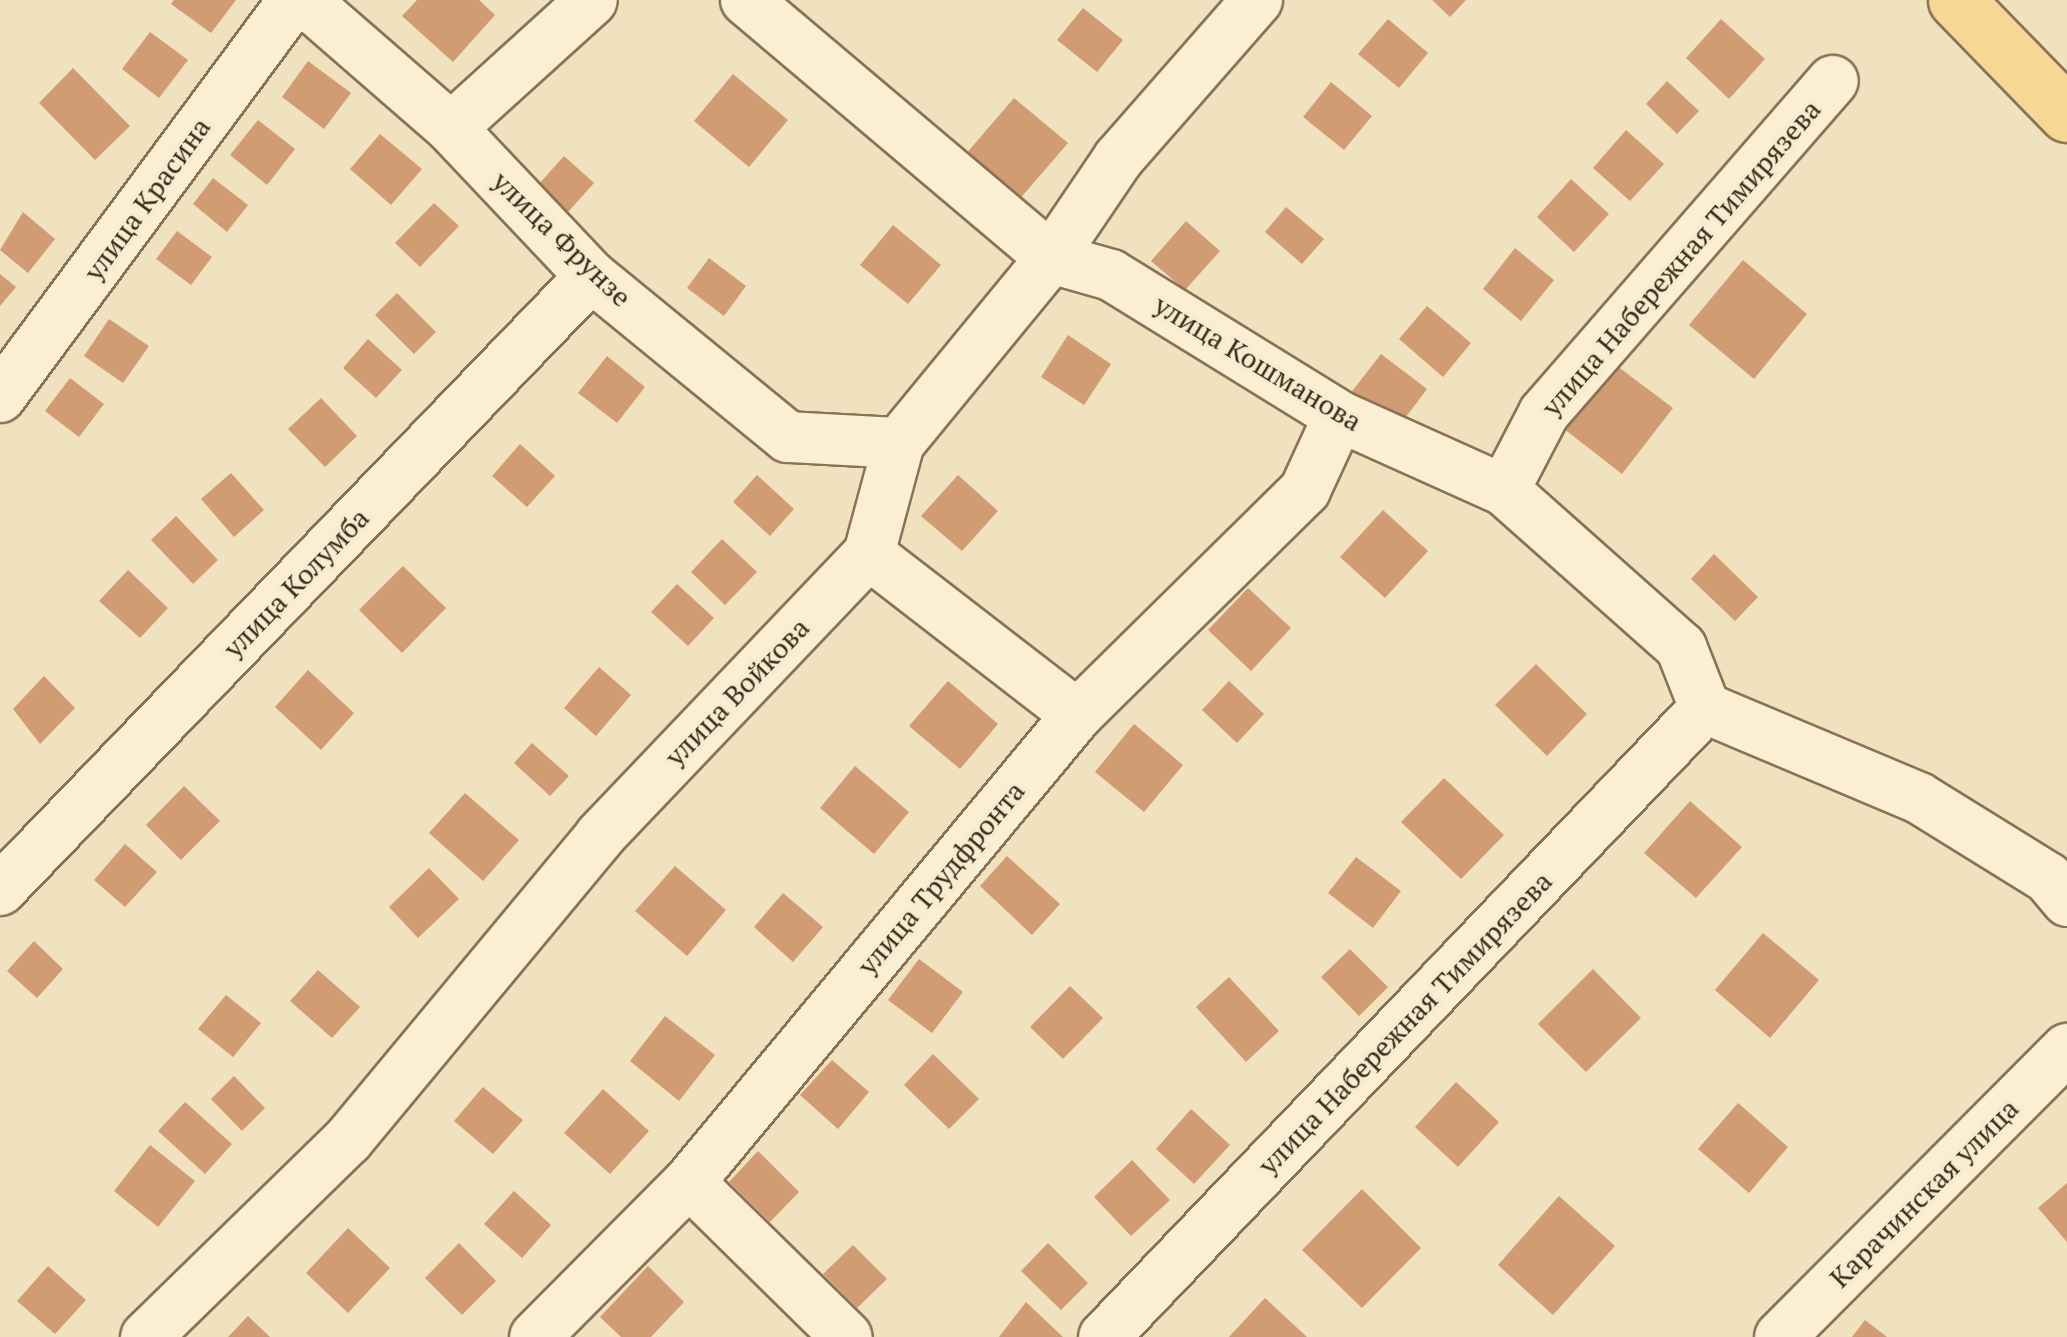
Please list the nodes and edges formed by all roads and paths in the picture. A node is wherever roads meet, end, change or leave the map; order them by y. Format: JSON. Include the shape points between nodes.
{"nodes":[{"id":1,"x":294,"y":0,"type":"edge"},
{"id":2,"x":304,"y":0,"type":"edge"},
{"id":3,"x":592,"y":0,"type":"edge"},
{"id":4,"x":746,"y":0,"type":"edge"},
{"id":5,"x":1257,"y":0,"type":"edge"},
{"id":6,"x":1956,"y":0,"type":"edge"},
{"id":7,"x":1834,"y":81,"type":"dead end"},
{"id":8,"x":2067,"y":114,"type":"edge"},
{"id":9,"x":451,"y":128,"type":"junction"},
{"id":10,"x":1051,"y":258,"type":"junction"},
{"id":11,"x":592,"y":276,"type":"junction"},
{"id":12,"x":0,"y":397,"type":"edge"},
{"id":13,"x":1339,"y":416,"type":"junction"},
{"id":14,"x":899,"y":443,"type":"junction"},
{"id":15,"x":1504,"y":490,"type":"junction"},
{"id":16,"x":869,"y":554,"type":"junction"},
{"id":17,"x":1705,"y":708,"type":"junction"},
{"id":18,"x":1077,"y":715,"type":"junction"},
{"id":19,"x":0,"y":890,"type":"edge"},
{"id":20,"x":2067,"y":901,"type":"edge"},
{"id":21,"x":2067,"y":1049,"type":"edge"},
{"id":22,"x":689,"y":1182,"type":"junction"},
{"id":23,"x":146,"y":1337,"type":"edge"},
{"id":24,"x":535,"y":1337,"type":"edge"},
{"id":25,"x":847,"y":1337,"type":"edge"},
{"id":26,"x":1104,"y":1337,"type":"edge"},
{"id":27,"x":1780,"y":1337,"type":"edge"}],
"edges":[{"from":1,"to":12,"type":"street","name":"улица Красина"},
{"from":2,"to":9,"type":"street","name":"улица Фрунзе"},
{"from":3,"to":9,"type":"street"},
{"from":4,"to":10,"type":"street","name":"улица Кошманова"},
{"from":5,"to":10,"type":"street","name":"улица Войкова","via":[[1118,159]]},
{"from":6,"to":8,"type":"main road"},
{"from":7,"to":15,"type":"street","name":"улица Набережная Тимирязева","via":[[1544,413]]},
{"from":9,"to":11,"type":"street","name":"улица Фрунзе"},
{"from":10,"to":13,"type":"street","name":"улица Кошманова","via":[[1111,274]]},
{"from":10,"to":14,"type":"street","name":"улица Войкова"},
{"from":11,"to":14,"type":"street","name":"улица Фрунзе","via":[[788,437]]},
{"from":11,"to":19,"type":"street","name":"улица Колумба"},
{"from":13,"to":15,"type":"street","name":"улица Кошманова"},
{"from":13,"to":18,"type":"street","name":"улица Трудфронта","via":[[1305,490]]},
{"from":14,"to":16,"type":"street","name":"улица Войкова"},
{"from":15,"to":17,"type":"street","name":"улица Кошманова","via":[[1681,647]]},
{"from":16,"to":18,"type":"street"},
{"from":16,"to":23,"type":"street","name":"улица Войкова","via":[[600,836],[348,1140]]},
{"from":17,"to":20,"type":"street","via":[[1919,798],[2048,878]]},
{"from":17,"to":26,"type":"street","name":"улица Набережная Тимирязева"},
{"from":18,"to":22,"type":"street","name":"улица Трудфронта"},
{"from":21,"to":27,"type":"street","name":"Карачинская улица"},
{"from":22,"to":24,"type":"street","name":"улица Трудфронта"},
{"from":22,"to":25,"type":"street"}]}
